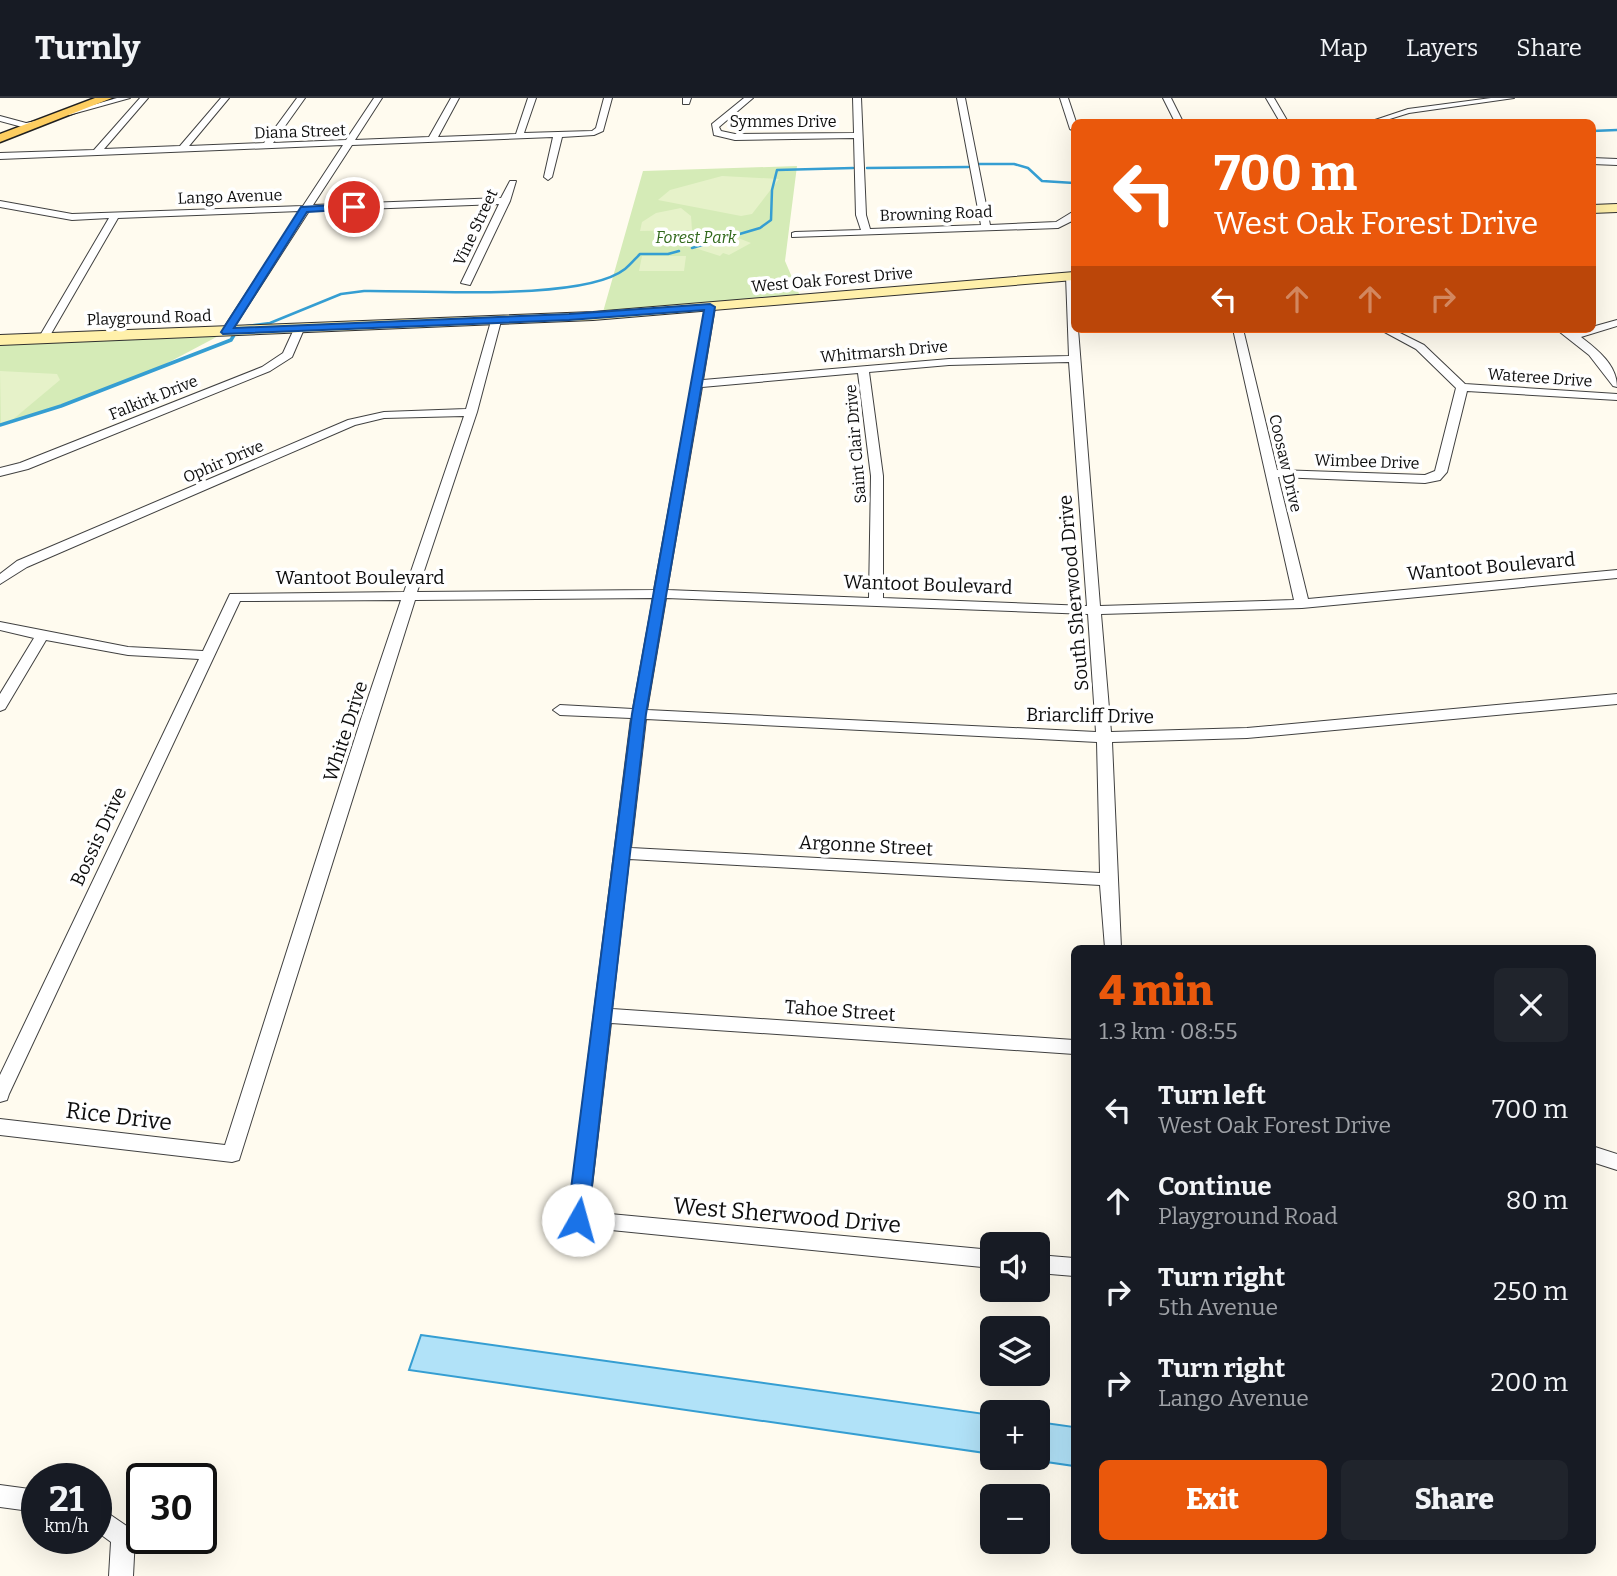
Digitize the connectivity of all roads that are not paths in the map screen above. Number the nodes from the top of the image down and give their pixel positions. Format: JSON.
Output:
{"nodes":[{"id":1,"x":89,"y":98,"type":"edge"},
{"id":2,"x":106,"y":98,"type":"edge"},
{"id":3,"x":126,"y":98,"type":"edge"},
{"id":4,"x":144,"y":98,"type":"edge"},
{"id":5,"x":225,"y":98,"type":"edge"},
{"id":6,"x":301,"y":98,"type":"edge"},
{"id":7,"x":378,"y":98,"type":"edge"},
{"id":8,"x":455,"y":98,"type":"edge"},
{"id":9,"x":532,"y":98,"type":"edge"},
{"id":10,"x":608,"y":98,"type":"edge"},
{"id":11,"x":749,"y":98,"type":"edge"},
{"id":12,"x":857,"y":98,"type":"edge"},
{"id":13,"x":961,"y":98,"type":"edge"},
{"id":14,"x":1064,"y":98,"type":"edge"},
{"id":15,"x":1167,"y":98,"type":"edge"},
{"id":16,"x":1270,"y":98,"type":"edge"},
{"id":17,"x":1510,"y":98,"type":"edge"},
{"id":18,"x":0,"y":118,"type":"edge"},
{"id":19,"x":1178,"y":119,"type":"edge"},
{"id":20,"x":1282,"y":119,"type":"edge"},
{"id":21,"x":1383,"y":119,"type":"edge"},
{"id":22,"x":1071,"y":120,"type":"edge"},
{"id":23,"x":26,"y":126,"type":"junction"},
{"id":24,"x":558,"y":135,"type":"junction"},
{"id":25,"x":859,"y":135,"type":"junction"},
{"id":26,"x":519,"y":136,"type":"junction"},
{"id":27,"x":0,"y":138,"type":"edge"},
{"id":28,"x":432,"y":139,"type":"junction"},
{"id":29,"x":349,"y":143,"type":"junction"},
{"id":30,"x":267,"y":146,"type":"junction"},
{"id":31,"x":182,"y":149,"type":"junction"},
{"id":32,"x":96,"y":153,"type":"junction"},
{"id":33,"x":0,"y":156,"type":"edge"},
{"id":34,"x":1596,"y":161,"type":"edge"},
{"id":35,"x":1617,"y":162,"type":"edge"},
{"id":36,"x":548,"y":177,"type":"dead end"},
{"id":37,"x":513,"y":184,"type":"dead end"},
{"id":38,"x":505,"y":201,"type":"junction"},
{"id":39,"x":0,"y":204,"type":"edge"},
{"id":40,"x":1617,"y":208,"type":"edge"},
{"id":41,"x":304,"y":209,"type":"junction"},
{"id":42,"x":1596,"y":209,"type":"edge"},
{"id":43,"x":115,"y":216,"type":"junction"},
{"id":44,"x":1071,"y":218,"type":"edge"},
{"id":45,"x":986,"y":227,"type":"junction"},
{"id":46,"x":866,"y":232,"type":"junction"},
{"id":47,"x":795,"y":235,"type":"dead end"},
{"id":48,"x":1071,"y":276,"type":"edge"},
{"id":49,"x":466,"y":283,"type":"dead end"},
{"id":50,"x":710,"y":307,"type":"junction"},
{"id":51,"x":593,"y":316,"type":"joint"},
{"id":52,"x":496,"y":321,"type":"junction"},
{"id":53,"x":1617,"y":323,"type":"edge"},
{"id":54,"x":299,"y":329,"type":"junction"},
{"id":55,"x":1596,"y":330,"type":"edge"},
{"id":56,"x":226,"y":332,"type":"junction"},
{"id":57,"x":1074,"y":333,"type":"edge"},
{"id":58,"x":1239,"y":333,"type":"edge"},
{"id":59,"x":1392,"y":333,"type":"edge"},
{"id":60,"x":1567,"y":333,"type":"edge"},
{"id":61,"x":1586,"y":333,"type":"edge"},
{"id":62,"x":1573,"y":337,"type":"junction"},
{"id":63,"x":43,"y":339,"type":"junction"},
{"id":64,"x":0,"y":340,"type":"edge"},
{"id":65,"x":1074,"y":359,"type":"junction"},
{"id":66,"x":863,"y":368,"type":"junction"},
{"id":67,"x":698,"y":384,"type":"junction"},
{"id":68,"x":1617,"y":384,"type":"edge"},
{"id":69,"x":1462,"y":387,"type":"junction"},
{"id":70,"x":1617,"y":397,"type":"edge"},
{"id":71,"x":471,"y":412,"type":"junction"},
{"id":72,"x":0,"y":472,"type":"edge"},
{"id":73,"x":1272,"y":473,"type":"junction"},
{"id":74,"x":1617,"y":574,"type":"edge"},
{"id":75,"x":0,"y":580,"type":"edge"},
{"id":76,"x":660,"y":594,"type":"junction"},
{"id":77,"x":235,"y":597,"type":"joint"},
{"id":78,"x":411,"y":597,"type":"junction"},
{"id":79,"x":876,"y":601,"type":"junction"},
{"id":80,"x":1302,"y":604,"type":"junction"},
{"id":81,"x":1092,"y":610,"type":"junction"},
{"id":82,"x":0,"y":626,"type":"edge"},
{"id":83,"x":42,"y":635,"type":"junction"},
{"id":84,"x":206,"y":655,"type":"junction"},
{"id":85,"x":1617,"y":699,"type":"edge"},
{"id":86,"x":0,"y":706,"type":"edge"},
{"id":87,"x":560,"y":710,"type":"dead end"},
{"id":88,"x":639,"y":714,"type":"junction"},
{"id":89,"x":1104,"y":737,"type":"junction"},
{"id":90,"x":622,"y":853,"type":"junction"},
{"id":91,"x":1108,"y":879,"type":"junction"},
{"id":92,"x":1113,"y":945,"type":"edge"},
{"id":93,"x":603,"y":1015,"type":"junction"},
{"id":94,"x":1071,"y":1047,"type":"edge"},
{"id":95,"x":0,"y":1094,"type":"edge"},
{"id":96,"x":0,"y":1127,"type":"edge"},
{"id":97,"x":232,"y":1154,"type":"joint"},
{"id":98,"x":1596,"y":1155,"type":"edge"},
{"id":99,"x":1617,"y":1162,"type":"edge"},
{"id":100,"x":980,"y":1258,"type":"edge"},
{"id":101,"x":1050,"y":1265,"type":"edge"},
{"id":102,"x":1071,"y":1267,"type":"edge"},
{"id":103,"x":0,"y":1496,"type":"edge"},
{"id":104,"x":21,"y":1499,"type":"edge"},
{"id":105,"x":112,"y":1528,"type":"edge"},
{"id":106,"x":121,"y":1576,"type":"edge"}],
"edges":[{"from":1,"to":23,"type":"main road"},
{"from":2,"to":23,"type":"main road"},
{"from":3,"to":23,"type":"street"},
{"from":4,"to":32,"type":"street"},
{"from":5,"to":31,"type":"street"},
{"from":6,"to":30,"type":"street"},
{"from":7,"to":29,"type":"street"},
{"from":8,"to":28,"type":"street"},
{"from":9,"to":26,"type":"street"},
{"from":10,"to":24,"type":"street","name":"Diana Street"},
{"from":11,"to":25,"type":"street","name":"Symmes Drive"},
{"from":12,"to":25,"type":"street"},
{"from":13,"to":45,"type":"street"},
{"from":14,"to":22,"type":"street"},
{"from":15,"to":19,"type":"street"},
{"from":16,"to":20,"type":"street"},
{"from":17,"to":21,"type":"street"},
{"from":18,"to":23,"type":"street"},
{"from":23,"to":27,"type":"main road"},
{"from":24,"to":26,"type":"street","name":"Diana Street"},
{"from":24,"to":36,"type":"street"},
{"from":25,"to":46,"type":"street"},
{"from":26,"to":28,"type":"street","name":"Diana Street"},
{"from":28,"to":29,"type":"street","name":"Diana Street"},
{"from":29,"to":30,"type":"street","name":"Diana Street"},
{"from":29,"to":41,"type":"street"},
{"from":30,"to":31,"type":"street","name":"Diana Street"},
{"from":31,"to":32,"type":"street","name":"Diana Street"},
{"from":32,"to":33,"type":"street","name":"Diana Street"},
{"from":34,"to":35,"type":"street"},
{"from":37,"to":38,"type":"street","name":"Vine Street"},
{"from":38,"to":41,"type":"street","name":"Lango Avenue"},
{"from":38,"to":49,"type":"street","name":"Vine Street"},
{"from":39,"to":43,"type":"street","name":"Lango Avenue"},
{"from":40,"to":42,"type":"main road"},
{"from":41,"to":43,"type":"street","name":"Lango Avenue"},
{"from":41,"to":56,"type":"street"},
{"from":43,"to":63,"type":"street"},
{"from":44,"to":45,"type":"street","name":"Browning Road"},
{"from":45,"to":46,"type":"street","name":"Browning Road"},
{"from":46,"to":47,"type":"street","name":"Browning Road"},
{"from":48,"to":50,"type":"main road","name":"West Oak Forest Drive"},
{"from":50,"to":51,"type":"main road","name":"West Oak Forest Drive"},
{"from":50,"to":67,"type":"street"},
{"from":51,"to":52,"type":"main road","name":"Playground Road"},
{"from":52,"to":54,"type":"main road","name":"Playground Road"},
{"from":52,"to":71,"type":"street","name":"White Drive"},
{"from":53,"to":55,"type":"street"},
{"from":54,"to":56,"type":"main road","name":"Playground Road"},
{"from":54,"to":72,"type":"street","name":"Falkirk Drive"},
{"from":56,"to":63,"type":"main road","name":"Playground Road"},
{"from":57,"to":65,"type":"street","name":"South Sherwood Drive"},
{"from":58,"to":73,"type":"street","name":"Coosaw Drive"},
{"from":59,"to":69,"type":"street"},
{"from":60,"to":62,"type":"street"},
{"from":61,"to":62,"type":"street"},
{"from":62,"to":68,"type":"street"},
{"from":63,"to":64,"type":"main road","name":"Playground Road"},
{"from":65,"to":66,"type":"street","name":"Whitmarsh Drive"},
{"from":65,"to":81,"type":"street","name":"South Sherwood Drive"},
{"from":66,"to":67,"type":"street","name":"Whitmarsh Drive"},
{"from":66,"to":79,"type":"street","name":"Saint Clair Drive"},
{"from":67,"to":76,"type":"street"},
{"from":69,"to":70,"type":"street","name":"Wateree Drive"},
{"from":69,"to":73,"type":"street","name":"Wimbee Drive"},
{"from":71,"to":75,"type":"street","name":"Ophir Drive"},
{"from":71,"to":78,"type":"street","name":"White Drive"},
{"from":73,"to":80,"type":"street","name":"Coosaw Drive"},
{"from":74,"to":80,"type":"street","name":"Wantoot Boulevard"},
{"from":76,"to":78,"type":"street","name":"Wantoot Boulevard"},
{"from":76,"to":79,"type":"street","name":"Wantoot Boulevard"},
{"from":76,"to":88,"type":"street"},
{"from":77,"to":78,"type":"street","name":"Wantoot Boulevard"},
{"from":77,"to":84,"type":"street","name":"Bossis Drive"},
{"from":78,"to":97,"type":"street","name":"White Drive"},
{"from":79,"to":81,"type":"street","name":"Wantoot Boulevard"},
{"from":80,"to":81,"type":"street","name":"Wantoot Boulevard"},
{"from":81,"to":89,"type":"street","name":"South Sherwood Drive"},
{"from":82,"to":83,"type":"street"},
{"from":83,"to":84,"type":"street"},
{"from":83,"to":86,"type":"street"},
{"from":84,"to":95,"type":"street","name":"Bossis Drive"},
{"from":85,"to":89,"type":"street","name":"Briarcliff Drive"},
{"from":87,"to":88,"type":"street","name":"Briarcliff Drive"},
{"from":88,"to":89,"type":"street","name":"Briarcliff Drive"},
{"from":88,"to":90,"type":"street"},
{"from":89,"to":91,"type":"street","name":"South Sherwood Drive"},
{"from":90,"to":91,"type":"street","name":"Argonne Street"},
{"from":90,"to":93,"type":"street"},
{"from":91,"to":92,"type":"street","name":"South Sherwood Drive"},
{"from":93,"to":94,"type":"street","name":"Tahoe Street"},
{"from":93,"to":100,"type":"street","name":"West Sherwood Drive"},
{"from":96,"to":97,"type":"street","name":"Rice Drive"},
{"from":98,"to":99,"type":"street"},
{"from":101,"to":102,"type":"street"},
{"from":103,"to":104,"type":"street"},
{"from":105,"to":106,"type":"street"}]}
